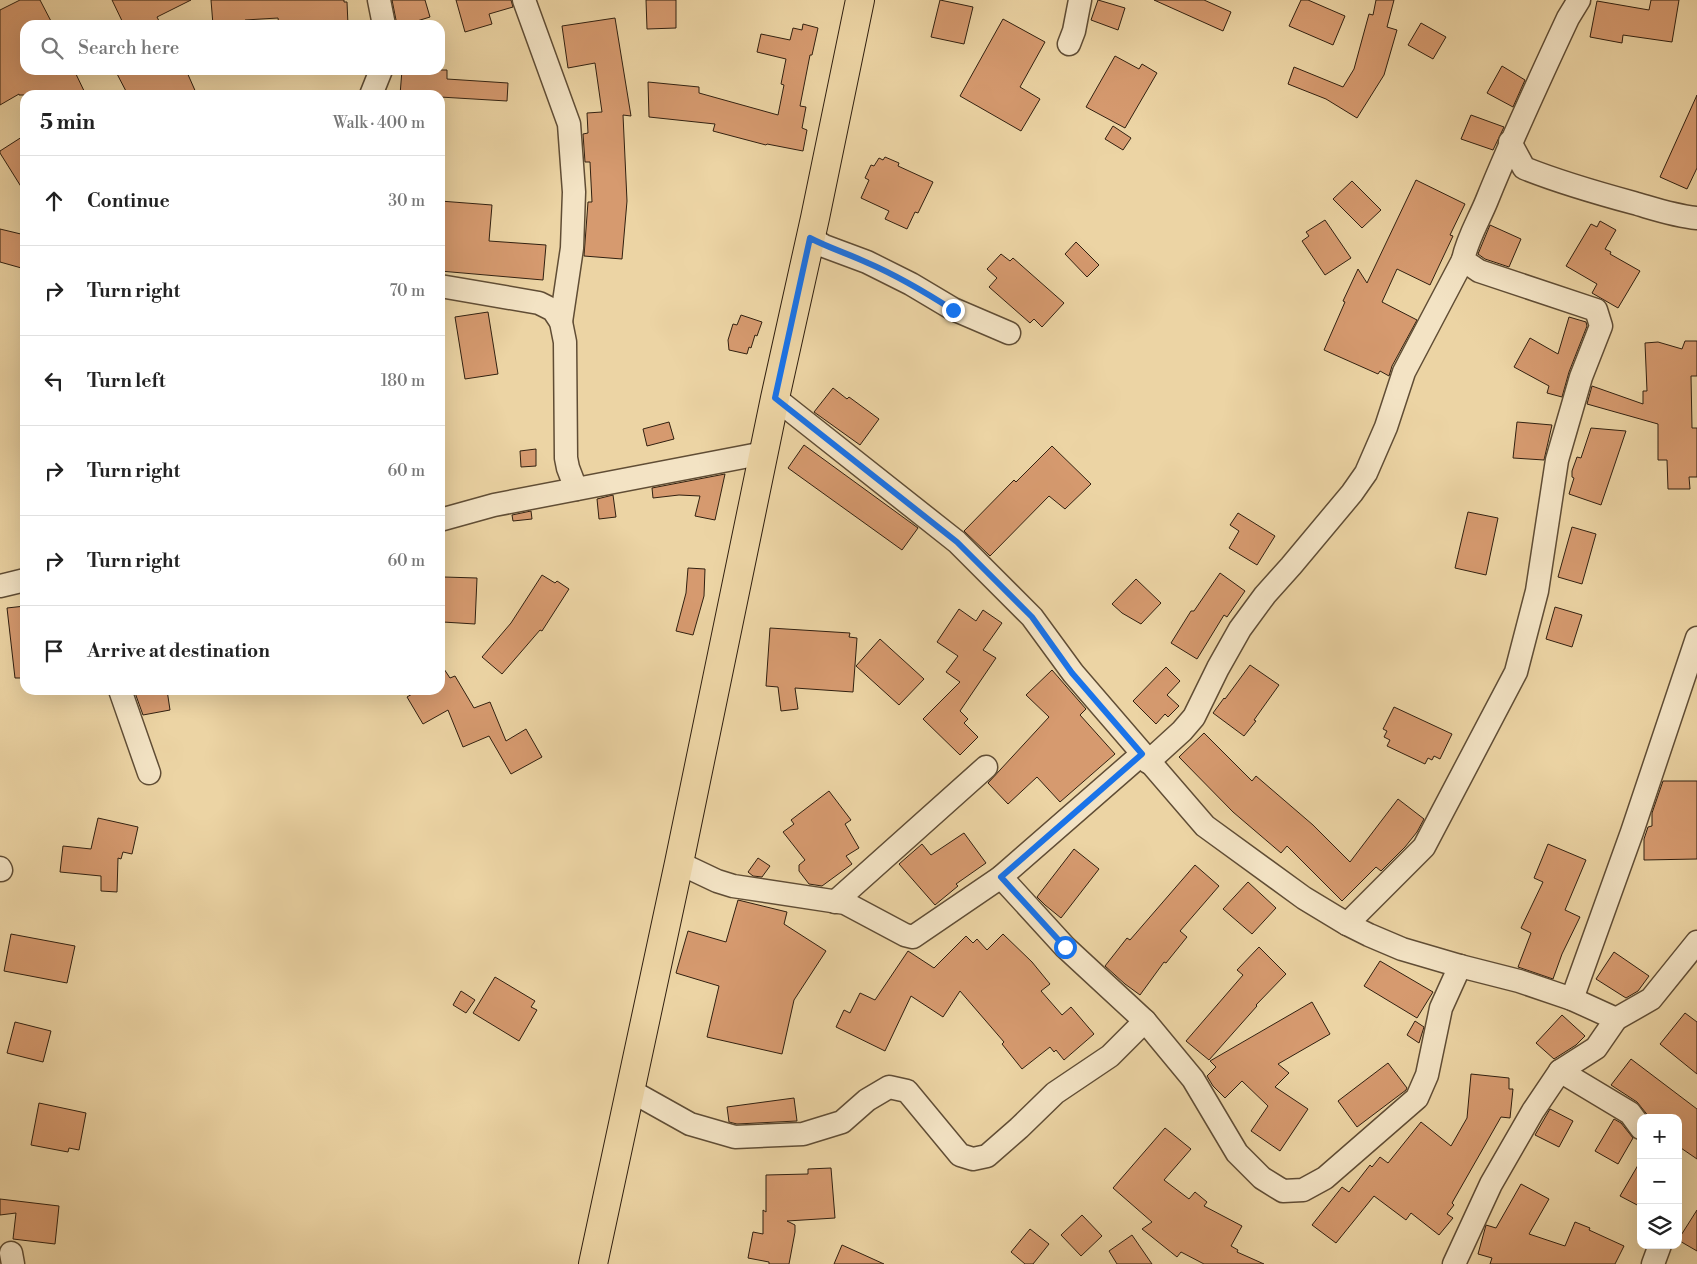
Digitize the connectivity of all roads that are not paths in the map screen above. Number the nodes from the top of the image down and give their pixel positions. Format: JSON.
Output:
{"nodes":[{"id":1,"x":379,"y":0,"type":"edge"},
{"id":2,"x":524,"y":0,"type":"edge"},
{"id":3,"x":860,"y":0,"type":"edge"},
{"id":4,"x":1080,"y":0,"type":"edge"},
{"id":5,"x":1578,"y":0,"type":"edge"},
{"id":6,"x":383,"y":20,"type":"edge"},
{"id":7,"x":1069,"y":44,"type":"dead end"},
{"id":8,"x":378,"y":75,"type":"edge"},
{"id":9,"x":373,"y":90,"type":"edge"},
{"id":10,"x":1510,"y":142,"type":"junction"},
{"id":11,"x":1697,"y":218,"type":"edge"},
{"id":12,"x":810,"y":238,"type":"junction"},
{"id":13,"x":1463,"y":260,"type":"junction"},
{"id":14,"x":445,"y":287,"type":"edge"},
{"id":15,"x":561,"y":322,"type":"junction"},
{"id":16,"x":1010,"y":333,"type":"dead end"},
{"id":17,"x":775,"y":398,"type":"junction"},
{"id":18,"x":764,"y":453,"type":"junction"},
{"id":19,"x":576,"y":489,"type":"junction"},
{"id":20,"x":445,"y":519,"type":"edge"},
{"id":21,"x":20,"y":581,"type":"edge"},
{"id":22,"x":0,"y":586,"type":"edge"},
{"id":23,"x":1697,"y":638,"type":"edge"},
{"id":24,"x":122,"y":695,"type":"edge"},
{"id":25,"x":1145,"y":758,"type":"junction"},
{"id":26,"x":986,"y":767,"type":"dead end"},
{"id":27,"x":149,"y":773,"type":"dead end"},
{"id":28,"x":679,"y":863,"type":"junction"},
{"id":29,"x":1001,"y":877,"type":"junction"},
{"id":30,"x":835,"y":902,"type":"junction"},
{"id":31,"x":1347,"y":924,"type":"junction"},
{"id":32,"x":1697,"y":942,"type":"edge"},
{"id":33,"x":1460,"y":966,"type":"junction"},
{"id":34,"x":1572,"y":999,"type":"junction"},
{"id":35,"x":1616,"y":1019,"type":"junction"},
{"id":36,"x":1145,"y":1021,"type":"junction"},
{"id":37,"x":1560,"y":1071,"type":"junction"},
{"id":38,"x":631,"y":1090,"type":"junction"},
{"id":39,"x":1637,"y":1122,"type":"edge"},
{"id":40,"x":1659,"y":1249,"type":"edge"},
{"id":41,"x":592,"y":1264,"type":"edge"},
{"id":42,"x":1454,"y":1264,"type":"edge"},
{"id":43,"x":1653,"y":1264,"type":"edge"}],
"edges":[{"from":1,"to":6,"type":"street"},
{"from":2,"to":15,"type":"street"},
{"from":3,"to":12,"type":"main road"},
{"from":4,"to":7,"type":"street"},
{"from":5,"to":10,"type":"street"},
{"from":8,"to":9,"type":"street"},
{"from":10,"to":11,"type":"street"},
{"from":10,"to":13,"type":"street"},
{"from":12,"to":16,"type":"street"},
{"from":12,"to":17,"type":"main road"},
{"from":13,"to":25,"type":"street"},
{"from":13,"to":31,"type":"street"},
{"from":14,"to":15,"type":"street"},
{"from":15,"to":19,"type":"street"},
{"from":17,"to":18,"type":"main road"},
{"from":17,"to":25,"type":"street"},
{"from":18,"to":19,"type":"street"},
{"from":18,"to":28,"type":"main road"},
{"from":19,"to":20,"type":"street"},
{"from":21,"to":22,"type":"street"},
{"from":23,"to":34,"type":"street"},
{"from":24,"to":27,"type":"street"},
{"from":25,"to":29,"type":"street"},
{"from":25,"to":31,"type":"street"},
{"from":26,"to":30,"type":"street"},
{"from":28,"to":30,"type":"street"},
{"from":28,"to":38,"type":"main road"},
{"from":29,"to":30,"type":"street"},
{"from":29,"to":36,"type":"street"},
{"from":31,"to":33,"type":"street"},
{"from":32,"to":35,"type":"street"},
{"from":33,"to":34,"type":"street"},
{"from":33,"to":36,"type":"street"},
{"from":34,"to":35,"type":"street"},
{"from":35,"to":37,"type":"street"},
{"from":36,"to":38,"type":"street"},
{"from":37,"to":39,"type":"street"},
{"from":37,"to":42,"type":"street"},
{"from":38,"to":41,"type":"main road"},
{"from":40,"to":43,"type":"street"}]}
